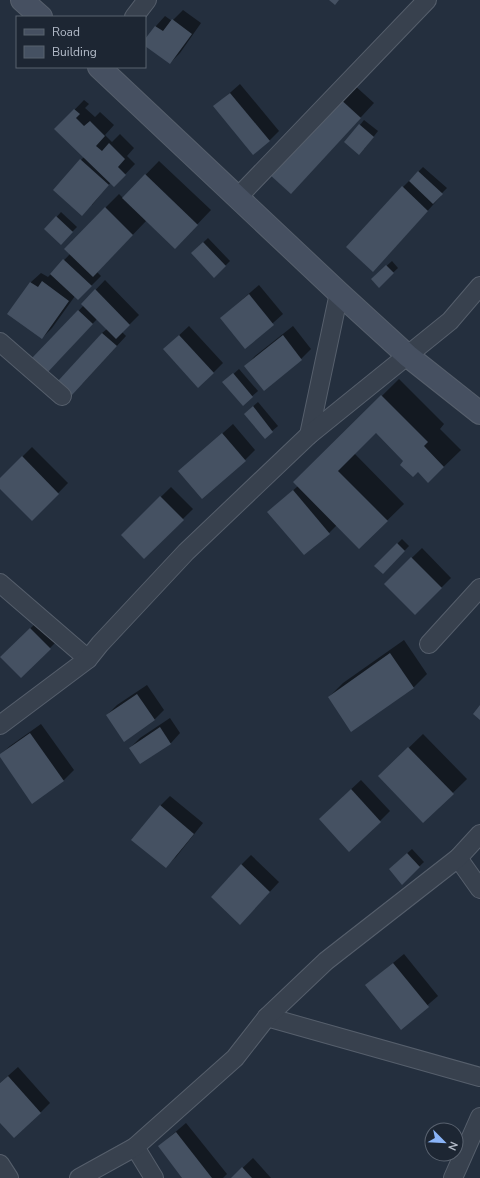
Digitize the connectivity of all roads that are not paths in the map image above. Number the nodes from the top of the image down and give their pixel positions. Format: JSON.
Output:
{"nodes":[{"id":1,"x":22,"y":0,"type":"edge"},
{"id":2,"x":147,"y":0,"type":"edge"},
{"id":3,"x":427,"y":0,"type":"edge"},
{"id":4,"x":40,"y":16,"type":"edge"},
{"id":5,"x":135,"y":16,"type":"edge"},
{"id":6,"x":100,"y":68,"type":"edge"},
{"id":7,"x":238,"y":197,"type":"junction"},
{"id":8,"x":480,"y":286,"type":"edge"},
{"id":9,"x":339,"y":293,"type":"junction"},
{"id":10,"x":0,"y":342,"type":"edge"},
{"id":11,"x":408,"y":356,"type":"junction"},
{"id":12,"x":62,"y":396,"type":"dead end"},
{"id":13,"x":480,"y":413,"type":"edge"},
{"id":14,"x":309,"y":435,"type":"junction"},
{"id":15,"x":0,"y":583,"type":"edge"},
{"id":16,"x":480,"y":588,"type":"edge"},
{"id":17,"x":429,"y":644,"type":"dead end"},
{"id":18,"x":88,"y":660,"type":"junction"},
{"id":19,"x":0,"y":725,"type":"edge"},
{"id":20,"x":480,"y":834,"type":"edge"},
{"id":21,"x":458,"y":858,"type":"junction"},
{"id":22,"x":480,"y":889,"type":"edge"},
{"id":23,"x":266,"y":1017,"type":"junction"},
{"id":24,"x":480,"y":1077,"type":"edge"},
{"id":25,"x":480,"y":1117,"type":"edge"},
{"id":26,"x":135,"y":1147,"type":"junction"},
{"id":27,"x":0,"y":1164,"type":"edge"},
{"id":28,"x":9,"y":1178,"type":"edge"},
{"id":29,"x":79,"y":1178,"type":"edge"},
{"id":30,"x":154,"y":1178,"type":"edge"},
{"id":31,"x":453,"y":1178,"type":"edge"}],
"edges":[{"from":1,"to":4,"type":"street"},
{"from":2,"to":5,"type":"street"},
{"from":3,"to":7,"type":"street"},
{"from":6,"to":7,"type":"street"},
{"from":7,"to":9,"type":"street"},
{"from":8,"to":11,"type":"street"},
{"from":9,"to":11,"type":"street"},
{"from":9,"to":14,"type":"street"},
{"from":10,"to":12,"type":"street"},
{"from":11,"to":13,"type":"street"},
{"from":11,"to":14,"type":"street"},
{"from":14,"to":18,"type":"street"},
{"from":15,"to":18,"type":"street"},
{"from":16,"to":17,"type":"street"},
{"from":18,"to":19,"type":"street"},
{"from":20,"to":21,"type":"street"},
{"from":21,"to":22,"type":"street"},
{"from":21,"to":23,"type":"street"},
{"from":23,"to":24,"type":"street"},
{"from":23,"to":26,"type":"street"},
{"from":25,"to":31,"type":"street"},
{"from":26,"to":29,"type":"street"},
{"from":26,"to":30,"type":"street"},
{"from":27,"to":28,"type":"street"}]}
